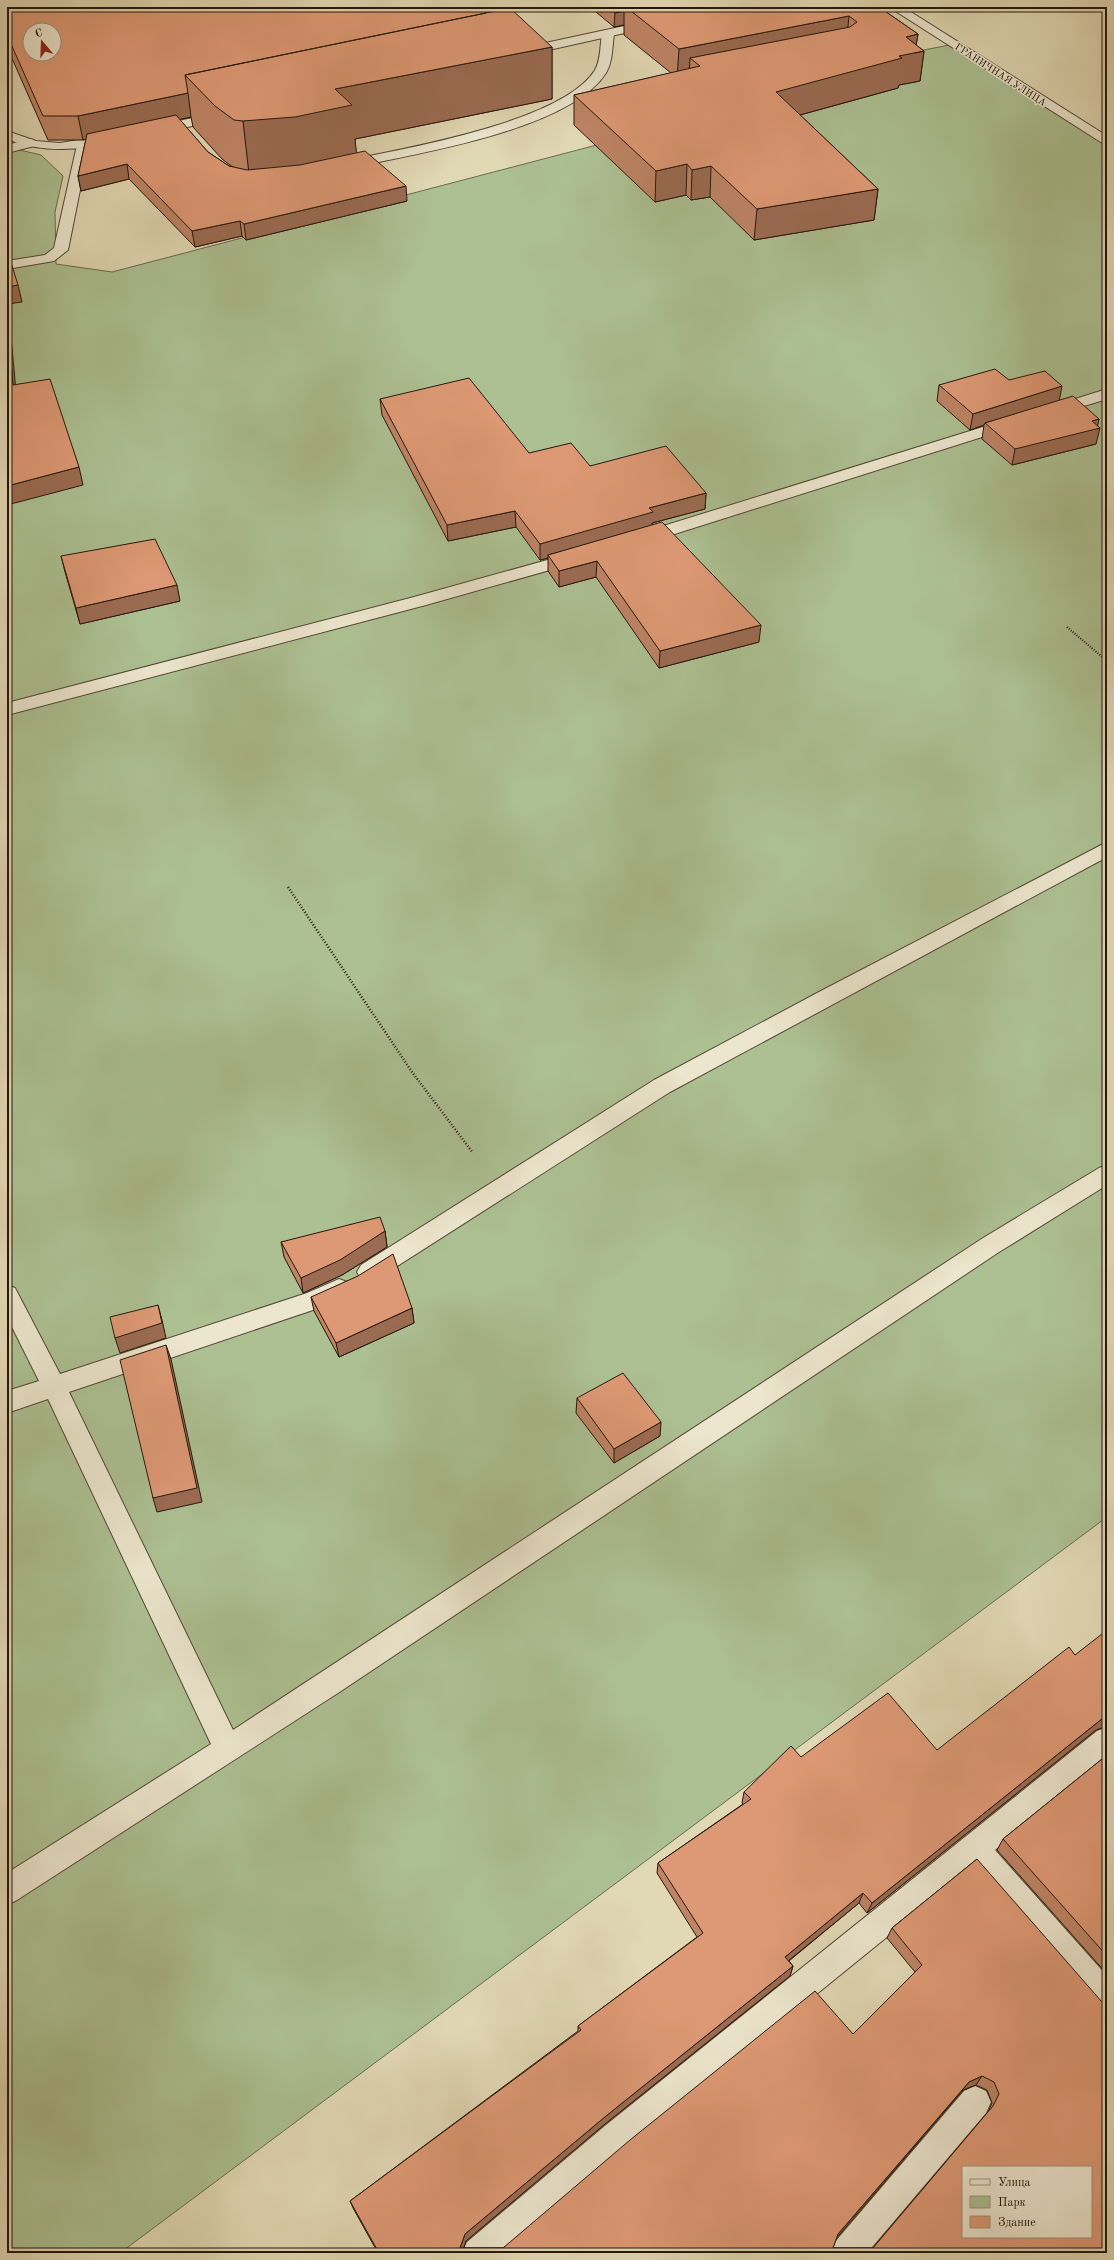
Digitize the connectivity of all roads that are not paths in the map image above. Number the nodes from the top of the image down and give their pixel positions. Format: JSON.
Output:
{"nodes":[{"id":1,"x":895,"y":7,"type":"edge"},
{"id":2,"x":667,"y":21,"type":"edge"},
{"id":3,"x":608,"y":34,"type":"junction"},
{"id":4,"x":507,"y":55,"type":"edge"},
{"id":5,"x":588,"y":100,"type":"edge"},
{"id":6,"x":558,"y":107,"type":"junction"},
{"id":7,"x":235,"y":113,"type":"edge"},
{"id":8,"x":181,"y":124,"type":"junction"},
{"id":9,"x":139,"y":133,"type":"edge"},
{"id":10,"x":7,"y":135,"type":"edge"},
{"id":11,"x":191,"y":135,"type":"edge"},
{"id":12,"x":124,"y":136,"type":"edge"},
{"id":13,"x":1107,"y":142,"type":"edge"},
{"id":14,"x":30,"y":143,"type":"junction"},
{"id":15,"x":83,"y":145,"type":"junction"},
{"id":16,"x":7,"y":149,"type":"edge"},
{"id":17,"x":331,"y":168,"type":"edge"},
{"id":18,"x":7,"y":265,"type":"edge"},
{"id":19,"x":1107,"y":394,"type":"edge"},
{"id":20,"x":622,"y":544,"type":"edge"},
{"id":21,"x":591,"y":552,"type":"edge"},
{"id":22,"x":7,"y":709,"type":"edge"},
{"id":23,"x":1107,"y":849,"type":"edge"},
{"id":24,"x":1107,"y":1174,"type":"edge"},
{"id":25,"x":7,"y":1295,"type":"edge"},
{"id":26,"x":55,"y":1387,"type":"junction"},
{"id":27,"x":7,"y":1402,"type":"edge"},
{"id":28,"x":1107,"y":1741,"type":"edge"},
{"id":29,"x":227,"y":1748,"type":"junction"},
{"id":30,"x":974,"y":1848,"type":"junction"},
{"id":31,"x":7,"y":1890,"type":"edge"},
{"id":32,"x":1107,"y":1999,"type":"edge"},
{"id":33,"x":975,"y":2102,"type":"dead end"},
{"id":34,"x":478,"y":2253,"type":"edge"},
{"id":35,"x":846,"y":2253,"type":"edge"}],
"edges":[{"from":1,"to":13,"type":"street","name":"ГРАНИЧНАЯ УЛИЦА"},
{"from":2,"to":3,"type":"street"},
{"from":3,"to":4,"type":"street"},
{"from":3,"to":6,"type":"street"},
{"from":5,"to":6,"type":"street"},
{"from":6,"to":17,"type":"street"},
{"from":7,"to":8,"type":"street"},
{"from":8,"to":9,"type":"street"},
{"from":8,"to":11,"type":"street"},
{"from":10,"to":14,"type":"street"},
{"from":12,"to":15,"type":"street"},
{"from":14,"to":15,"type":"street"},
{"from":14,"to":16,"type":"street"},
{"from":15,"to":18,"type":"street"},
{"from":19,"to":20,"type":"street"},
{"from":21,"to":22,"type":"street"},
{"from":23,"to":26,"type":"street"},
{"from":24,"to":29,"type":"street"},
{"from":25,"to":26,"type":"street"},
{"from":26,"to":27,"type":"street"},
{"from":26,"to":29,"type":"street"},
{"from":28,"to":30,"type":"street"},
{"from":29,"to":31,"type":"street"},
{"from":30,"to":32,"type":"street"},
{"from":30,"to":34,"type":"street"},
{"from":33,"to":35,"type":"street"}]}
